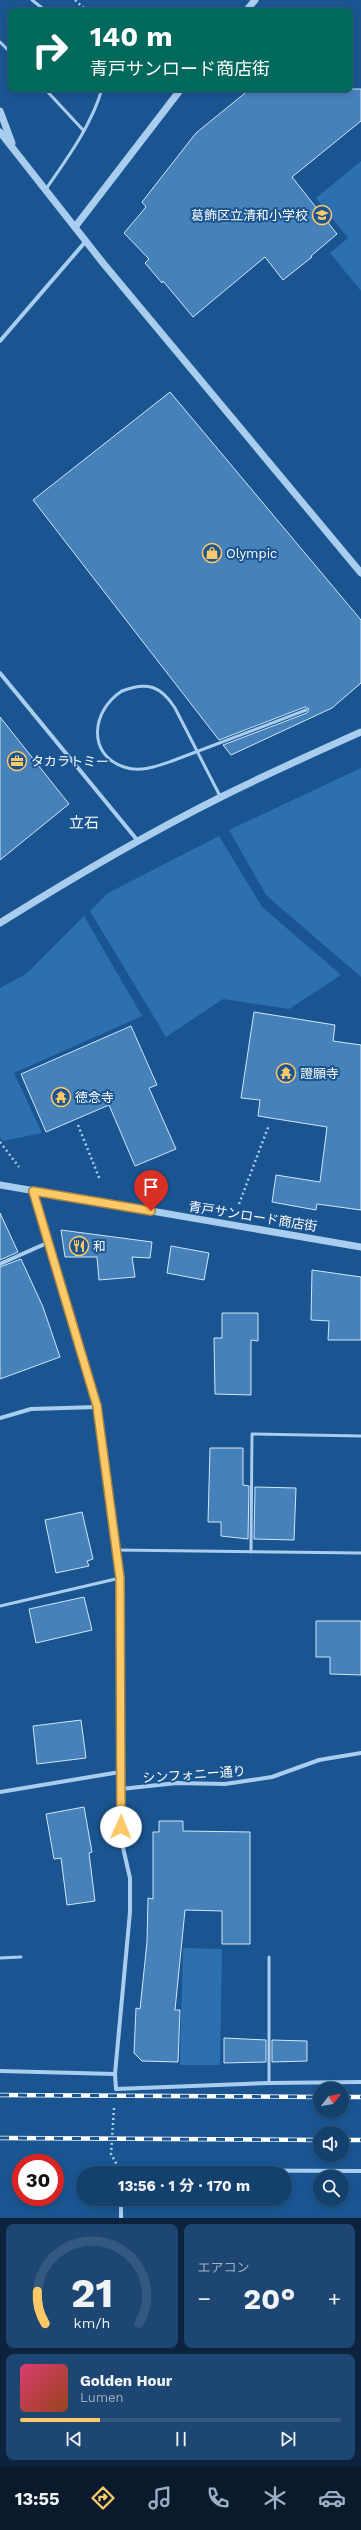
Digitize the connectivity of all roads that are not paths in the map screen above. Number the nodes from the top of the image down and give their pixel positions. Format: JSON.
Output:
{"nodes":[{"id":1,"x":32,"y":0,"type":"edge"},
{"id":2,"x":255,"y":0,"type":"edge"},
{"id":3,"x":42,"y":8,"type":"edge"},
{"id":4,"x":248,"y":8,"type":"edge"},
{"id":5,"x":0,"y":42,"type":"edge"},
{"id":6,"x":8,"y":51,"type":"edge"},
{"id":7,"x":48,"y":92,"type":"edge"},
{"id":8,"x":101,"y":92,"type":"edge"},
{"id":9,"x":179,"y":92,"type":"edge"},
{"id":10,"x":0,"y":111,"type":"edge"},
{"id":11,"x":84,"y":131,"type":"junction"},
{"id":12,"x":0,"y":132,"type":"edge"},
{"id":13,"x":13,"y":147,"type":"junction"},
{"id":14,"x":46,"y":189,"type":"junction"},
{"id":15,"x":75,"y":227,"type":"junction"},
{"id":16,"x":86,"y":241,"type":"junction"},
{"id":17,"x":0,"y":341,"type":"edge"},
{"id":18,"x":361,"y":573,"type":"edge"},
{"id":19,"x":0,"y":673,"type":"edge"},
{"id":20,"x":306,"y":710,"type":"dead end"},
{"id":21,"x":361,"y":732,"type":"edge"},
{"id":22,"x":221,"y":797,"type":"junction"},
{"id":23,"x":138,"y":841,"type":"junction"},
{"id":24,"x":0,"y":923,"type":"edge"},
{"id":25,"x":0,"y":1185,"type":"edge"},
{"id":26,"x":33,"y":1191,"type":"junction"},
{"id":27,"x":48,"y":1243,"type":"junction"},
{"id":28,"x":361,"y":1247,"type":"edge"},
{"id":29,"x":0,"y":1264,"type":"edge"},
{"id":30,"x":97,"y":1406,"type":"junction"},
{"id":31,"x":0,"y":1418,"type":"edge"},
{"id":32,"x":361,"y":1436,"type":"edge"},
{"id":33,"x":116,"y":1550,"type":"junction"},
{"id":34,"x":251,"y":1552,"type":"junction"},
{"id":35,"x":361,"y":1553,"type":"edge"},
{"id":36,"x":120,"y":1578,"type":"junction"},
{"id":37,"x":0,"y":1606,"type":"edge"},
{"id":38,"x":361,"y":1753,"type":"edge"},
{"id":39,"x":120,"y":1772,"type":"junction"},
{"id":40,"x":121,"y":1789,"type":"junction"},
{"id":41,"x":0,"y":1792,"type":"edge"},
{"id":42,"x":21,"y":1957,"type":"dead end"},
{"id":43,"x":269,"y":1957,"type":"dead end"},
{"id":44,"x":0,"y":1958,"type":"edge"},
{"id":45,"x":0,"y":2071,"type":"edge"},
{"id":46,"x":115,"y":2074,"type":"junction"},
{"id":47,"x":361,"y":2082,"type":"edge"},
{"id":48,"x":269,"y":2083,"type":"junction"},
{"id":49,"x":292,"y":2171,"type":"edge"},
{"id":50,"x":361,"y":2171,"type":"edge"},
{"id":51,"x":121,"y":2206,"type":"edge"},
{"id":52,"x":121,"y":2218,"type":"edge"}],
"edges":[{"from":1,"to":3,"type":"lane"},
{"from":2,"to":4,"type":"street"},
{"from":5,"to":6,"type":"lane"},
{"from":7,"to":11,"type":"lane"},
{"from":8,"to":11,"type":"lane"},
{"from":9,"to":15,"type":"street"},
{"from":10,"to":13,"type":"street"},
{"from":11,"to":14,"type":"lane"},
{"from":12,"to":13,"type":"street"},
{"from":13,"to":14,"type":"street"},
{"from":14,"to":15,"type":"street"},
{"from":15,"to":16,"type":"street"},
{"from":16,"to":17,"type":"street"},
{"from":16,"to":18,"type":"street"},
{"from":19,"to":23,"type":"street"},
{"from":20,"to":22,"type":"lane","bridge":true},
{"from":21,"to":22,"type":"street"},
{"from":22,"to":23,"type":"street"},
{"from":23,"to":24,"type":"street"},
{"from":25,"to":26,"type":"street","name":"青戸サンロード商店街"},
{"from":26,"to":27,"type":"street"},
{"from":26,"to":28,"type":"street","name":"青戸サンロード商店街"},
{"from":27,"to":29,"type":"street"},
{"from":27,"to":30,"type":"street"},
{"from":30,"to":31,"type":"street"},
{"from":30,"to":33,"type":"street"},
{"from":32,"to":34,"type":"lane"},
{"from":33,"to":34,"type":"lane"},
{"from":33,"to":36,"type":"street"},
{"from":34,"to":35,"type":"lane"},
{"from":36,"to":37,"type":"lane"},
{"from":36,"to":39,"type":"street"},
{"from":38,"to":40,"type":"street","name":"シンフォニー通り"},
{"from":39,"to":40,"type":"street"},
{"from":39,"to":41,"type":"street"},
{"from":40,"to":46,"type":"street"},
{"from":42,"to":44,"type":"lane"},
{"from":43,"to":48,"type":"lane"},
{"from":45,"to":46,"type":"street"},
{"from":46,"to":48,"type":"street"},
{"from":47,"to":48,"type":"street"},
{"from":49,"to":50,"type":"street"},
{"from":51,"to":52,"type":"street"}]}
